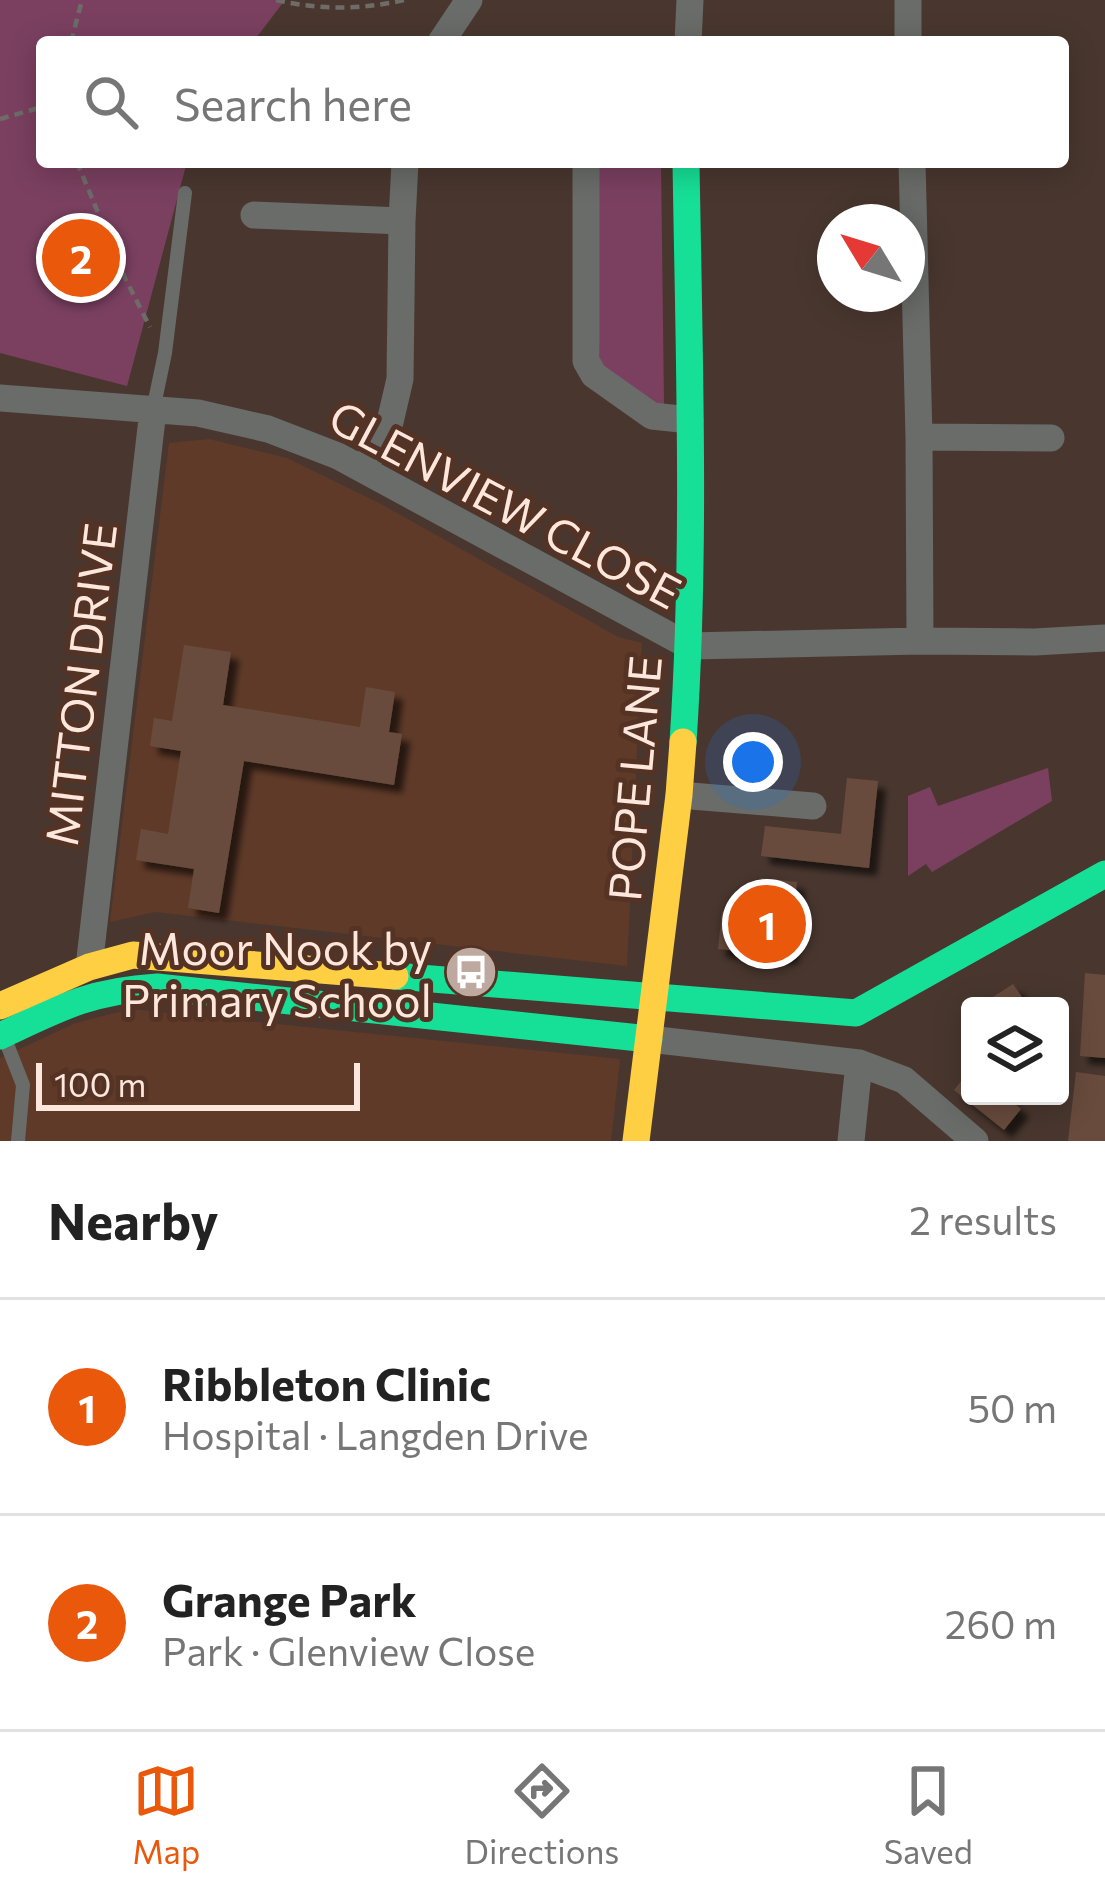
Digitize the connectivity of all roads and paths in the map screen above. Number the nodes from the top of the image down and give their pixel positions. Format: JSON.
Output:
{"nodes":[{"id":1,"x":82,"y":0,"type":"edge"},
{"id":2,"x":277,"y":0,"type":"edge"},
{"id":3,"x":404,"y":0,"type":"edge"},
{"id":4,"x":469,"y":0,"type":"edge"},
{"id":5,"x":690,"y":0,"type":"edge"},
{"id":6,"x":908,"y":0,"type":"edge"},
{"id":7,"x":72,"y":36,"type":"edge"},
{"id":8,"x":445,"y":36,"type":"edge"},
{"id":9,"x":688,"y":36,"type":"edge"},
{"id":10,"x":908,"y":36,"type":"edge"},
{"id":11,"x":36,"y":109,"type":"edge"},
{"id":12,"x":0,"y":119,"type":"edge"},
{"id":13,"x":78,"y":168,"type":"edge"},
{"id":14,"x":405,"y":168,"type":"edge"},
{"id":15,"x":586,"y":168,"type":"edge"},
{"id":16,"x":686,"y":168,"type":"edge"},
{"id":17,"x":911,"y":168,"type":"edge"},
{"id":18,"x":185,"y":194,"type":"dead end"},
{"id":19,"x":254,"y":215,"type":"dead end"},
{"id":20,"x":402,"y":221,"type":"junction"},
{"id":21,"x":164,"y":353,"type":"junction"},
{"id":22,"x":0,"y":398,"type":"edge"},
{"id":23,"x":153,"y":410,"type":"junction"},
{"id":24,"x":690,"y":420,"type":"junction"},
{"id":25,"x":919,"y":437,"type":"junction"},
{"id":26,"x":1051,"y":438,"type":"dead end"},
{"id":27,"x":363,"y":469,"type":"junction"},
{"id":28,"x":1105,"y":638,"type":"edge"},
{"id":29,"x":920,"y":641,"type":"junction"},
{"id":30,"x":689,"y":646,"type":"junction"},
{"id":31,"x":679,"y":796,"type":"junction"},
{"id":32,"x":813,"y":806,"type":"dead end"},
{"id":33,"x":1105,"y":874,"type":"edge"},
{"id":34,"x":89,"y":967,"type":"junction"},
{"id":35,"x":98,"y":994,"type":"junction"},
{"id":36,"x":652,"y":998,"type":"junction"},
{"id":37,"x":0,"y":1006,"type":"edge"},
{"id":38,"x":2,"y":1035,"type":"edge"},
{"id":39,"x":649,"y":1040,"type":"junction"},
{"id":40,"x":859,"y":1063,"type":"junction"},
{"id":41,"x":18,"y":1141,"type":"edge"},
{"id":42,"x":636,"y":1141,"type":"edge"},
{"id":43,"x":851,"y":1141,"type":"edge"},
{"id":44,"x":975,"y":1141,"type":"edge"}],
"edges":[{"from":1,"to":7,"type":"path"},
{"from":2,"to":3,"type":"path"},
{"from":4,"to":8,"type":"street"},
{"from":5,"to":9,"type":"street"},
{"from":6,"to":10,"type":"street"},
{"from":11,"to":12,"type":"path"},
{"from":13,"to":21,"type":"path"},
{"from":14,"to":20,"type":"street"},
{"from":15,"to":24,"type":"street"},
{"from":16,"to":24,"type":"street","name":"POPE LANE"},
{"from":17,"to":25,"type":"street"},
{"from":18,"to":21,"type":"lane"},
{"from":19,"to":20,"type":"street"},
{"from":20,"to":27,"type":"street"},
{"from":21,"to":23,"type":"lane"},
{"from":22,"to":23,"type":"street","name":"GLENVIEW CLOSE"},
{"from":23,"to":27,"type":"street","name":"GLENVIEW CLOSE"},
{"from":23,"to":34,"type":"street","name":"MITTON DRIVE"},
{"from":24,"to":30,"type":"street","name":"POPE LANE"},
{"from":25,"to":26,"type":"street"},
{"from":25,"to":29,"type":"street"},
{"from":27,"to":30,"type":"street","name":"GLENVIEW CLOSE"},
{"from":28,"to":29,"type":"street"},
{"from":29,"to":30,"type":"street"},
{"from":30,"to":31,"type":"street","name":"POPE LANE"},
{"from":31,"to":32,"type":"street"},
{"from":31,"to":36,"type":"street","name":"POPE LANE"},
{"from":33,"to":36,"type":"street"},
{"from":34,"to":35,"type":"street"},
{"from":34,"to":36,"type":"street"},
{"from":34,"to":37,"type":"street"},
{"from":35,"to":38,"type":"street"},
{"from":35,"to":39,"type":"street"},
{"from":36,"to":39,"type":"street","name":"POPE LANE"},
{"from":38,"to":41,"type":"lane"},
{"from":39,"to":40,"type":"street"},
{"from":39,"to":42,"type":"street","name":"POPE LANE"},
{"from":40,"to":43,"type":"street"},
{"from":40,"to":44,"type":"street"}]}
